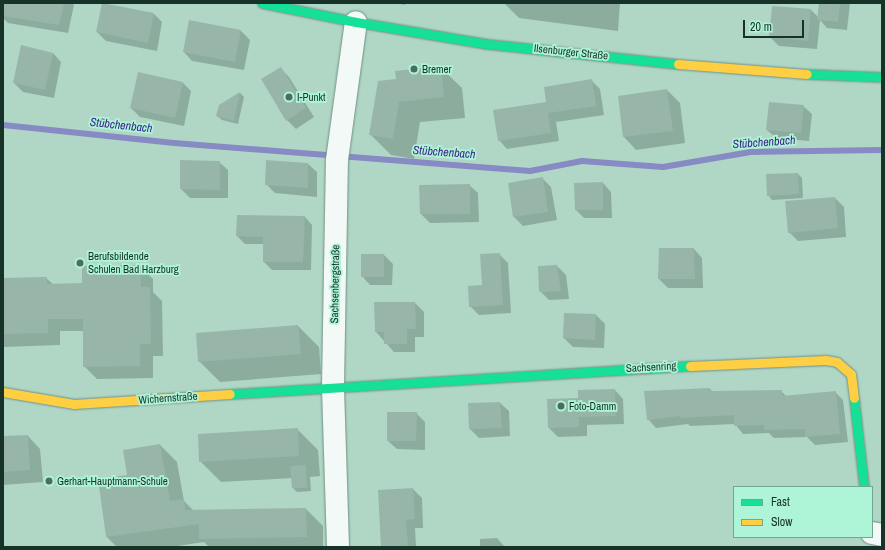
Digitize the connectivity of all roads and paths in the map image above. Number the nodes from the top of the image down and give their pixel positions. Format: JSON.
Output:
{"nodes":[{"id":1,"x":262,"y":3,"type":"edge"},
{"id":2,"x":356,"y":22,"type":"junction"},
{"id":3,"x":882,"y":77,"type":"edge"},
{"id":4,"x":333,"y":386,"type":"junction"},
{"id":5,"x":3,"y":392,"type":"edge"},
{"id":6,"x":864,"y":486,"type":"edge"},
{"id":7,"x":338,"y":547,"type":"edge"}],
"edges":[{"from":1,"to":2,"type":"street","name":"Ilsenburger Straße"},
{"from":2,"to":3,"type":"street","name":"Ilsenburger Straße"},
{"from":2,"to":4,"type":"street","name":"Sachsenbergstraße"},
{"from":4,"to":5,"type":"street","name":"Wichernstraße"},
{"from":4,"to":6,"type":"street","name":"Sachsenring"},
{"from":4,"to":7,"type":"street","name":"Sachsenbergstraße"}]}
